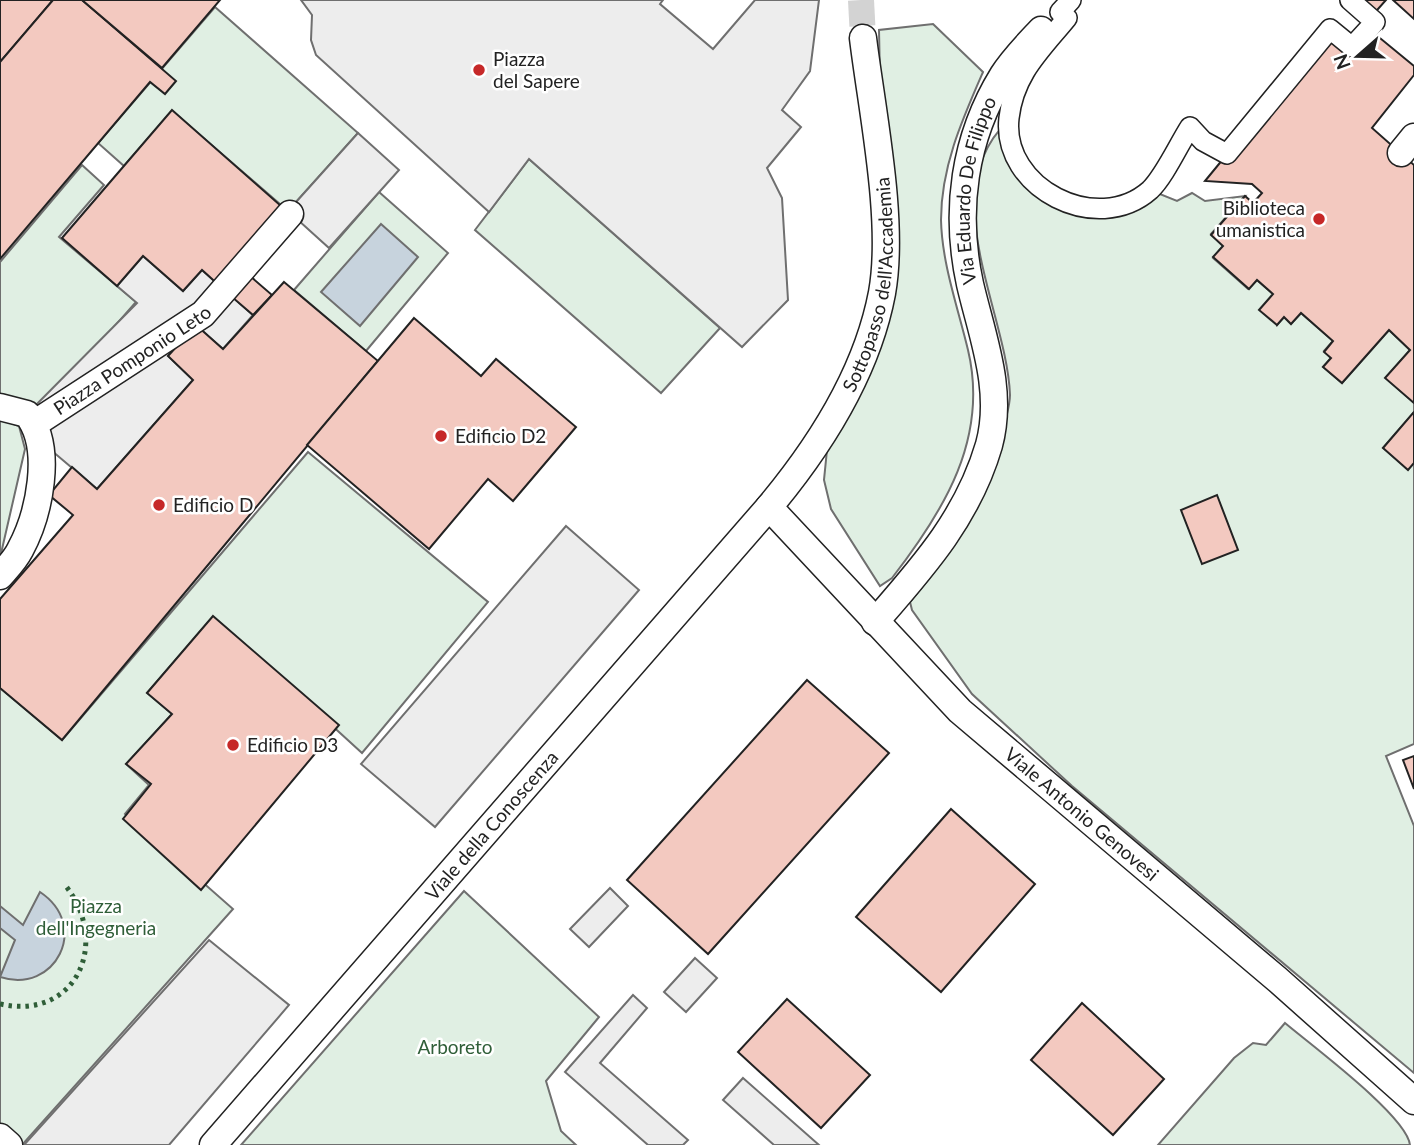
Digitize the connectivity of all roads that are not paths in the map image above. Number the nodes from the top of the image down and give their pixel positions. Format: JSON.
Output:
{"nodes":[{"id":1,"x":1071,"y":0,"type":"edge"},
{"id":2,"x":1350,"y":0,"type":"edge"},
{"id":3,"x":1041,"y":30,"type":"dead end"},
{"id":4,"x":863,"y":38,"type":"tunnel mouth"},
{"id":5,"x":290,"y":214,"type":"dead end"},
{"id":6,"x":0,"y":407,"type":"edge"},
{"id":7,"x":34,"y":424,"type":"junction"},
{"id":8,"x":769,"y":507,"type":"junction"},
{"id":9,"x":0,"y":576,"type":"edge"},
{"id":10,"x":875,"y":622,"type":"junction"},
{"id":11,"x":1414,"y":1101,"type":"edge"},
{"id":12,"x":0,"y":1137,"type":"edge"},
{"id":13,"x":9,"y":1145,"type":"edge"},
{"id":14,"x":213,"y":1145,"type":"edge"}],
"edges":[{"from":1,"to":2,"type":"street"},
{"from":3,"to":10,"type":"street","name":"Via Eduardo De Filippo"},
{"from":4,"to":8,"type":"street","name":"Sottopasso dell'Accademia"},
{"from":5,"to":7,"type":"street","name":"Piazza Pomponio Leto"},
{"from":6,"to":7,"type":"street"},
{"from":7,"to":9,"type":"street"},
{"from":8,"to":10,"type":"street","name":"Viale Antonio Genovesi"},
{"from":8,"to":14,"type":"street","name":"Viale della Conoscenza"},
{"from":10,"to":11,"type":"street","name":"Viale Antonio Genovesi"},
{"from":12,"to":13,"type":"street"}]}
